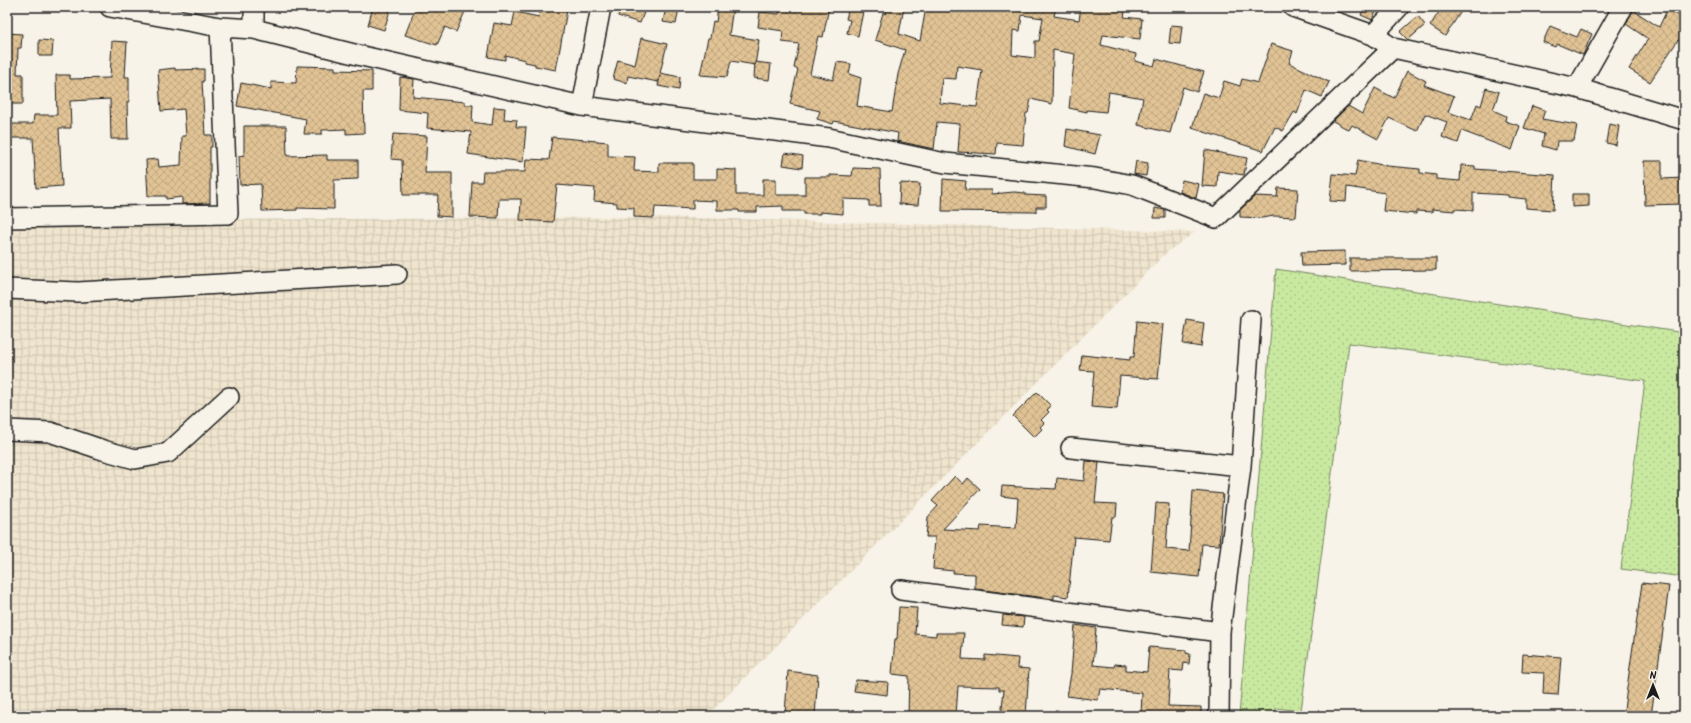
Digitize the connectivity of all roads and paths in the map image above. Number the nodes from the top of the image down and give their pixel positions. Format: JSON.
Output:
{"nodes":[{"id":1,"x":110,"y":7,"type":"edge"},
{"id":2,"x":254,"y":7,"type":"edge"},
{"id":3,"x":601,"y":7,"type":"edge"},
{"id":4,"x":1293,"y":7,"type":"edge"},
{"id":5,"x":1399,"y":7,"type":"edge"},
{"id":6,"x":1623,"y":7,"type":"edge"},
{"id":7,"x":1312,"y":10,"type":"edge"},
{"id":8,"x":220,"y":27,"type":"junction"},
{"id":9,"x":254,"y":29,"type":"junction"},
{"id":10,"x":1373,"y":35,"type":"junction"},
{"id":11,"x":1393,"y":48,"type":"junction"},
{"id":12,"x":1576,"y":88,"type":"junction"},
{"id":13,"x":582,"y":106,"type":"junction"},
{"id":14,"x":1684,"y":120,"type":"edge"},
{"id":15,"x":7,"y":218,"type":"edge"},
{"id":16,"x":397,"y":274,"type":"dead end"},
{"id":17,"x":7,"y":289,"type":"edge"},
{"id":18,"x":1251,"y":320,"type":"dead end"},
{"id":19,"x":229,"y":397,"type":"dead end"},
{"id":20,"x":7,"y":430,"type":"edge"},
{"id":21,"x":1071,"y":448,"type":"dead end"},
{"id":22,"x":1241,"y":466,"type":"junction"},
{"id":23,"x":901,"y":590,"type":"dead end"},
{"id":24,"x":1220,"y":632,"type":"junction"},
{"id":25,"x":1219,"y":716,"type":"edge"}],
"edges":[{"from":1,"to":8,"type":"street"},
{"from":2,"to":9,"type":"street"},
{"from":3,"to":13,"type":"street"},
{"from":4,"to":7,"type":"street"},
{"from":5,"to":10,"type":"street"},
{"from":6,"to":12,"type":"street"},
{"from":7,"to":10,"type":"street"},
{"from":8,"to":9,"type":"street"},
{"from":8,"to":15,"type":"street"},
{"from":9,"to":13,"type":"street"},
{"from":10,"to":11,"type":"street"},
{"from":11,"to":12,"type":"street"},
{"from":11,"to":13,"type":"street"},
{"from":12,"to":14,"type":"street"},
{"from":16,"to":17,"type":"street"},
{"from":18,"to":22,"type":"street"},
{"from":19,"to":20,"type":"street"},
{"from":21,"to":22,"type":"street"},
{"from":22,"to":24,"type":"street"},
{"from":23,"to":24,"type":"street"},
{"from":24,"to":25,"type":"street"}]}
